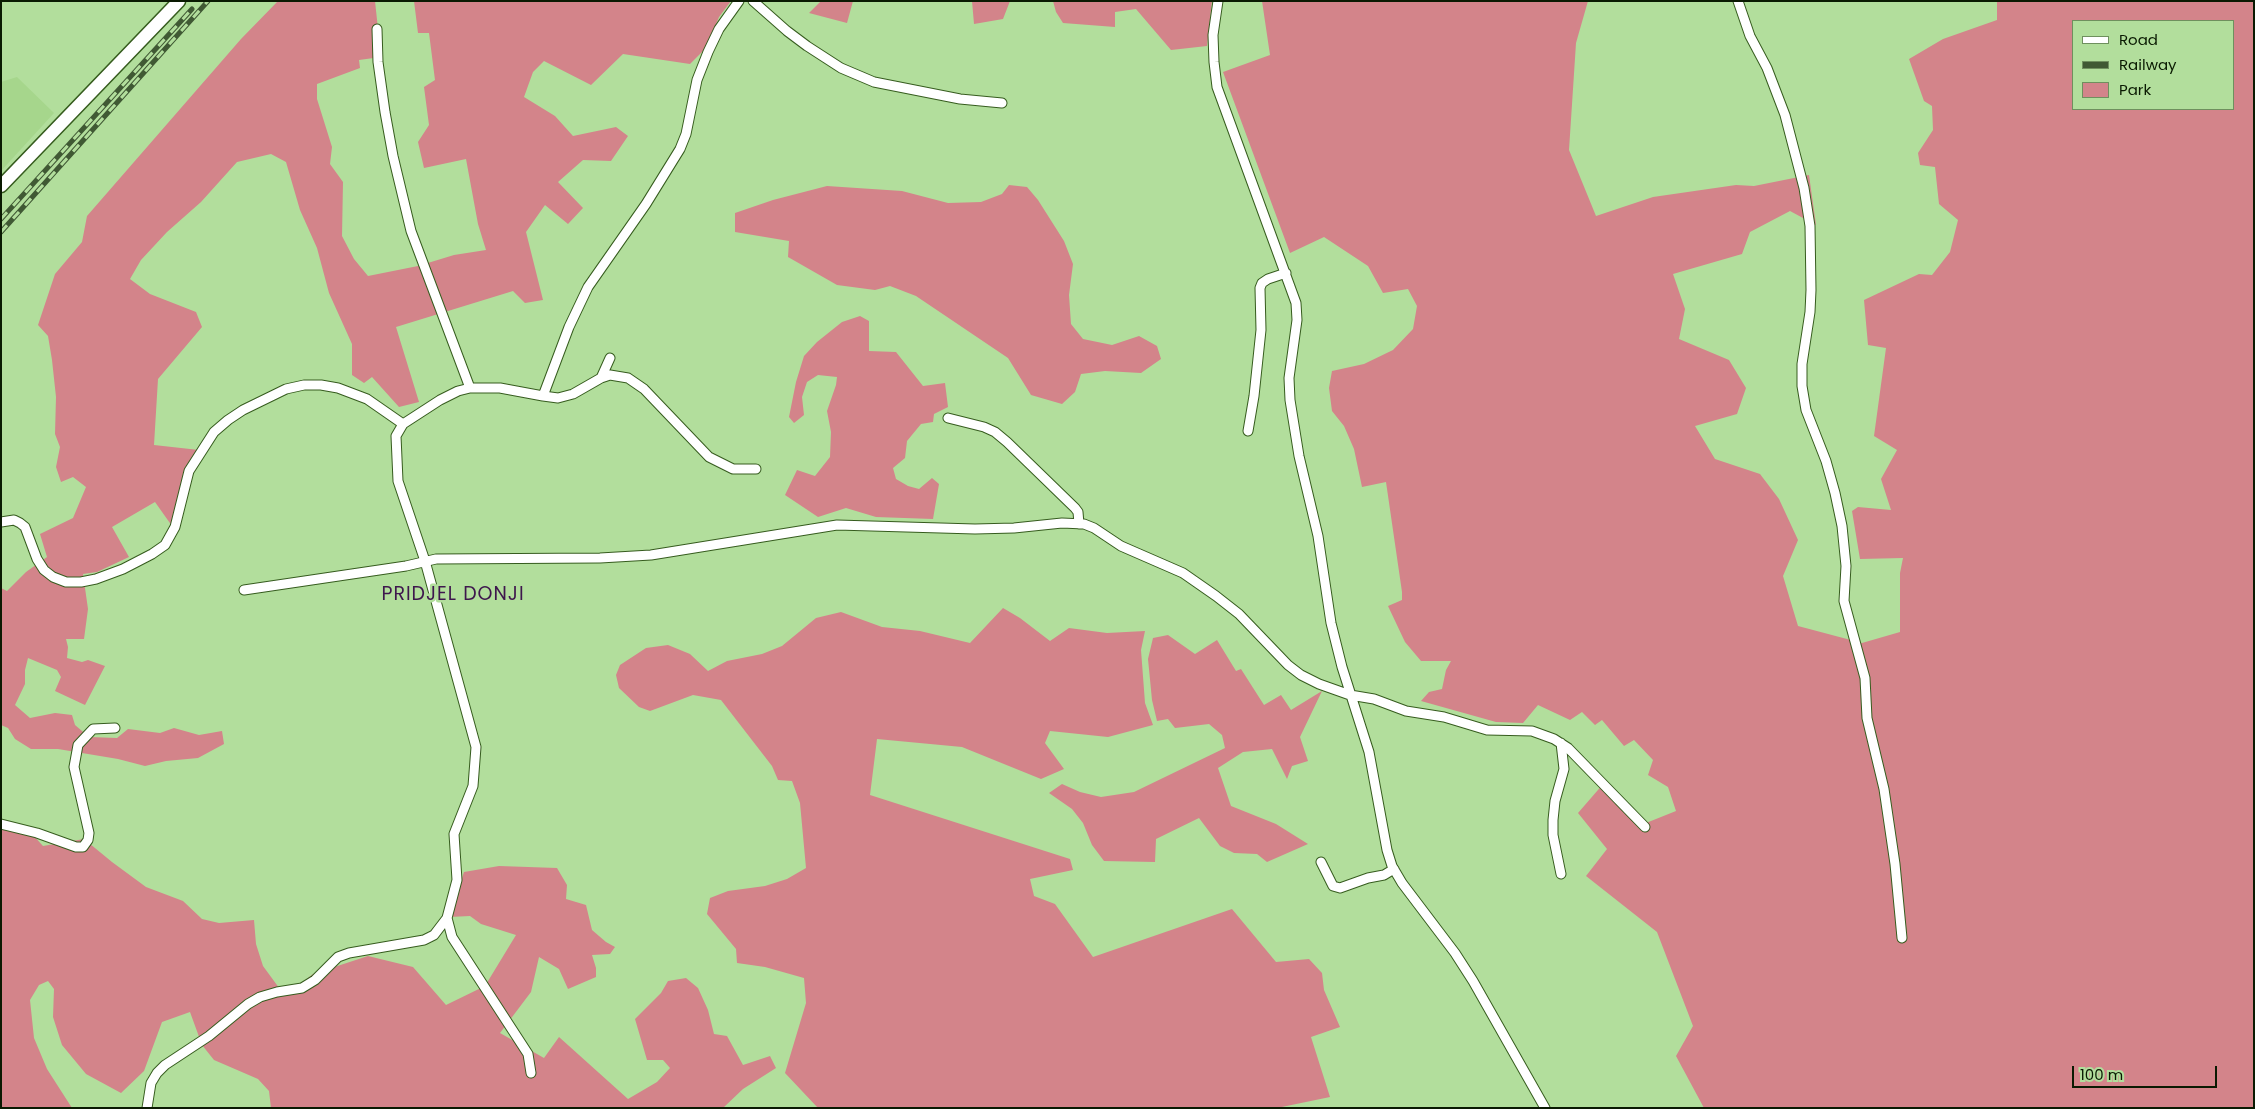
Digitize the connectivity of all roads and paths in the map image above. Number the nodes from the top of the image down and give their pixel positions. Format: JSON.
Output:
{"nodes":[{"id":1,"x":179,"y":1,"type":"edge"},
{"id":2,"x":739,"y":1,"type":"edge"},
{"id":3,"x":753,"y":1,"type":"edge"},
{"id":4,"x":1218,"y":1,"type":"edge"},
{"id":5,"x":1738,"y":1,"type":"edge"},
{"id":6,"x":377,"y":29,"type":"dead end"},
{"id":7,"x":1002,"y":103,"type":"dead end"},
{"id":8,"x":1,"y":186,"type":"edge"},
{"id":9,"x":1286,"y":273,"type":"junction"},
{"id":10,"x":610,"y":358,"type":"dead end"},
{"id":11,"x":600,"y":378,"type":"junction"},
{"id":12,"x":470,"y":388,"type":"junction"},
{"id":13,"x":543,"y":396,"type":"junction"},
{"id":14,"x":948,"y":418,"type":"dead end"},
{"id":15,"x":403,"y":424,"type":"junction"},
{"id":16,"x":1248,"y":431,"type":"dead end"},
{"id":17,"x":756,"y":469,"type":"dead end"},
{"id":18,"x":1,"y":522,"type":"edge"},
{"id":19,"x":1079,"y":524,"type":"junction"},
{"id":20,"x":425,"y":561,"type":"junction"},
{"id":21,"x":244,"y":590,"type":"dead end"},
{"id":22,"x":1350,"y":695,"type":"junction"},
{"id":23,"x":115,"y":728,"type":"dead end"},
{"id":24,"x":1561,"y":743,"type":"junction"},
{"id":25,"x":1,"y":824,"type":"edge"},
{"id":26,"x":1645,"y":827,"type":"dead end"},
{"id":27,"x":1321,"y":862,"type":"dead end"},
{"id":28,"x":1394,"y":869,"type":"junction"},
{"id":29,"x":1561,"y":874,"type":"dead end"},
{"id":30,"x":447,"y":918,"type":"junction"},
{"id":31,"x":1902,"y":938,"type":"dead end"},
{"id":32,"x":531,"y":1073,"type":"dead end"},
{"id":33,"x":147,"y":1108,"type":"edge"},
{"id":34,"x":1545,"y":1108,"type":"edge"}],
"edges":[{"from":1,"to":8,"type":"main road"},
{"from":2,"to":13,"type":"street"},
{"from":3,"to":7,"type":"street"},
{"from":4,"to":9,"type":"street"},
{"from":5,"to":31,"type":"street"},
{"from":6,"to":12,"type":"street"},
{"from":9,"to":16,"type":"street"},
{"from":9,"to":22,"type":"street"},
{"from":10,"to":11,"type":"street"},
{"from":11,"to":13,"type":"street"},
{"from":11,"to":17,"type":"street"},
{"from":12,"to":13,"type":"street"},
{"from":12,"to":15,"type":"street"},
{"from":14,"to":19,"type":"street"},
{"from":15,"to":18,"type":"street"},
{"from":15,"to":20,"type":"street"},
{"from":19,"to":20,"type":"street"},
{"from":19,"to":22,"type":"street"},
{"from":20,"to":21,"type":"street"},
{"from":20,"to":30,"type":"street"},
{"from":22,"to":24,"type":"street"},
{"from":22,"to":28,"type":"street"},
{"from":23,"to":25,"type":"street"},
{"from":24,"to":26,"type":"street"},
{"from":24,"to":29,"type":"street"},
{"from":27,"to":28,"type":"street"},
{"from":28,"to":34,"type":"street"},
{"from":30,"to":32,"type":"street"},
{"from":30,"to":33,"type":"street"}]}
